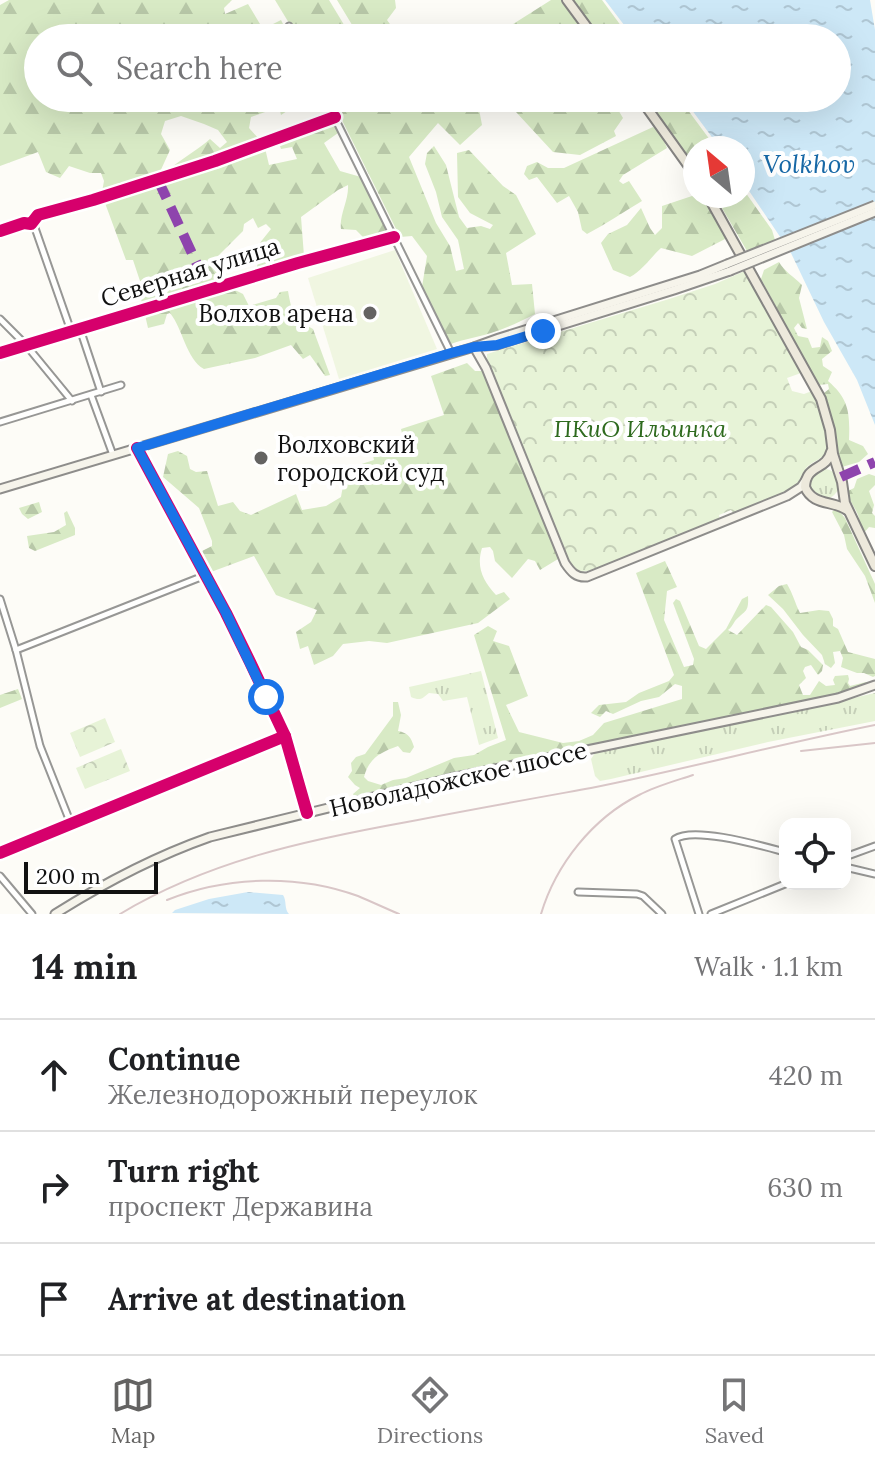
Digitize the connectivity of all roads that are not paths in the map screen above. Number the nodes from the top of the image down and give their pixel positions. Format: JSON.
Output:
{"nodes":[{"id":1,"x":567,"y":0,"type":"edge"},
{"id":2,"x":585,"y":24,"type":"edge"},
{"id":3,"x":332,"y":112,"type":"edge"},
{"id":4,"x":650,"y":112,"type":"edge"},
{"id":5,"x":335,"y":117,"type":"junction"},
{"id":6,"x":683,"y":158,"type":"edge"},
{"id":7,"x":875,"y":205,"type":"edge"},
{"id":8,"x":715,"y":208,"type":"edge"},
{"id":9,"x":875,"y":212,"type":"edge"},
{"id":10,"x":31,"y":224,"type":"junction"},
{"id":11,"x":0,"y":231,"type":"edge"},
{"id":12,"x":394,"y":237,"type":"junction"},
{"id":13,"x":728,"y":268,"type":"junction"},
{"id":14,"x":0,"y":319,"type":"edge"},
{"id":15,"x":80,"y":329,"type":"junction"},
{"id":16,"x":71,"y":331,"type":"junction"},
{"id":17,"x":26,"y":345,"type":"junction"},
{"id":18,"x":474,"y":347,"type":"junction"},
{"id":19,"x":0,"y":353,"type":"edge"},
{"id":20,"x":451,"y":353,"type":"junction"},
{"id":21,"x":121,"y":385,"type":"dead end"},
{"id":22,"x":101,"y":392,"type":"junction"},
{"id":23,"x":91,"y":395,"type":"junction"},
{"id":24,"x":72,"y":401,"type":"junction"},
{"id":25,"x":0,"y":422,"type":"edge"},
{"id":26,"x":831,"y":446,"type":"junction"},
{"id":27,"x":137,"y":448,"type":"junction"},
{"id":28,"x":113,"y":455,"type":"junction"},
{"id":29,"x":823,"y":465,"type":"junction"},
{"id":30,"x":839,"y":473,"type":"junction"},
{"id":31,"x":806,"y":480,"type":"junction"},
{"id":32,"x":842,"y":486,"type":"junction"},
{"id":33,"x":0,"y":489,"type":"edge"},
{"id":34,"x":787,"y":496,"type":"junction"},
{"id":35,"x":822,"y":502,"type":"junction"},
{"id":36,"x":848,"y":511,"type":"junction"},
{"id":37,"x":875,"y":566,"type":"edge"},
{"id":38,"x":206,"y":575,"type":"junction"},
{"id":39,"x":0,"y":599,"type":"edge"},
{"id":40,"x":16,"y":650,"type":"junction"},
{"id":41,"x":875,"y":685,"type":"edge"},
{"id":42,"x":285,"y":736,"type":"junction"},
{"id":43,"x":307,"y":813,"type":"junction"},
{"id":44,"x":71,"y":824,"type":"junction"},
{"id":45,"x":875,"y":846,"type":"edge"},
{"id":46,"x":779,"y":851,"type":"edge"},
{"id":47,"x":0,"y":853,"type":"edge"},
{"id":48,"x":851,"y":855,"type":"edge"},
{"id":49,"x":851,"y":868,"type":"edge"},
{"id":50,"x":875,"y":874,"type":"edge"},
{"id":51,"x":0,"y":876,"type":"edge"},
{"id":52,"x":779,"y":886,"type":"edge"},
{"id":53,"x":578,"y":892,"type":"dead end"},
{"id":54,"x":32,"y":914,"type":"edge"},
{"id":55,"x":55,"y":914,"type":"edge"},
{"id":56,"x":662,"y":914,"type":"edge"},
{"id":57,"x":699,"y":914,"type":"edge"},
{"id":58,"x":711,"y":914,"type":"edge"}],
"edges":[{"from":1,"to":2,"type":"main road"},
{"from":3,"to":5,"type":"street"},
{"from":4,"to":6,"type":"main road"},
{"from":5,"to":10,"type":"street"},
{"from":5,"to":12,"type":"street"},
{"from":7,"to":13,"type":"main road","bridge":true},
{"from":8,"to":26,"type":"main road"},
{"from":9,"to":13,"type":"main road","bridge":true},
{"from":10,"to":11,"type":"street"},
{"from":10,"to":16,"type":"street"},
{"from":12,"to":15,"type":"street","name":"Северная улица"},
{"from":12,"to":20,"type":"street"},
{"from":13,"to":18,"type":"main road"},
{"from":14,"to":17,"type":"street"},
{"from":15,"to":16,"type":"street","name":"Северная улица"},
{"from":15,"to":22,"type":"street"},
{"from":16,"to":17,"type":"street","name":"Северная улица"},
{"from":17,"to":19,"type":"street","name":"Северная улица"},
{"from":17,"to":24,"type":"street"},
{"from":18,"to":20,"type":"main road"},
{"from":18,"to":34,"type":"main road"},
{"from":20,"to":27,"type":"main road"},
{"from":21,"to":22,"type":"street"},
{"from":22,"to":23,"type":"street"},
{"from":23,"to":24,"type":"street"},
{"from":23,"to":28,"type":"street"},
{"from":24,"to":25,"type":"street"},
{"from":26,"to":29,"type":"main road"},
{"from":26,"to":30,"type":"main road"},
{"from":27,"to":28,"type":"main road"},
{"from":27,"to":38,"type":"street"},
{"from":28,"to":33,"type":"main road"},
{"from":29,"to":30,"type":"main road"},
{"from":29,"to":31,"type":"main road"},
{"from":30,"to":32,"type":"main road"},
{"from":31,"to":34,"type":"main road"},
{"from":31,"to":35,"type":"main road"},
{"from":32,"to":35,"type":"main road"},
{"from":32,"to":36,"type":"main road"},
{"from":34,"to":35,"type":"main road"},
{"from":35,"to":36,"type":"main road"},
{"from":36,"to":37,"type":"main road"},
{"from":38,"to":40,"type":"street"},
{"from":38,"to":42,"type":"street"},
{"from":39,"to":40,"type":"street"},
{"from":40,"to":44,"type":"street"},
{"from":41,"to":43,"type":"main road","name":"Новоладожское шоссе"},
{"from":42,"to":43,"type":"street"},
{"from":42,"to":44,"type":"street"},
{"from":43,"to":55,"type":"main road","name":"Новоладожское шоссе"},
{"from":44,"to":47,"type":"street"},
{"from":45,"to":48,"type":"street"},
{"from":46,"to":57,"type":"street"},
{"from":49,"to":50,"type":"street"},
{"from":51,"to":54,"type":"street"},
{"from":52,"to":58,"type":"street"},
{"from":53,"to":56,"type":"street"}]}
